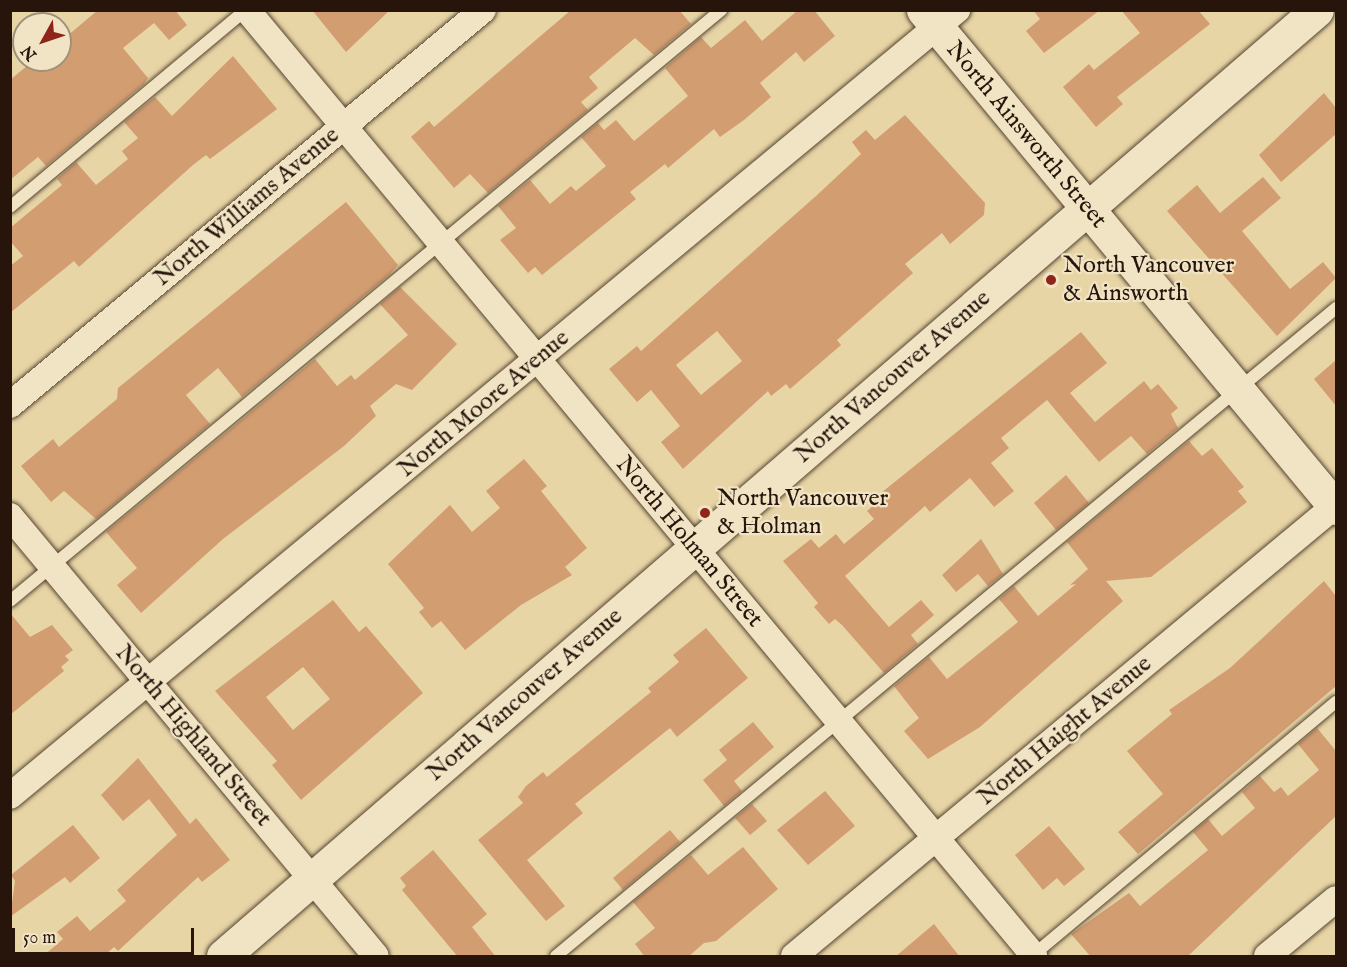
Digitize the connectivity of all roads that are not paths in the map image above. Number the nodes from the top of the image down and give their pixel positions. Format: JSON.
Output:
{"nodes":[{"id":1,"x":247,"y":10,"type":"edge"},
{"id":2,"x":483,"y":10,"type":"edge"},
{"id":3,"x":721,"y":10,"type":"edge"},
{"id":4,"x":1317,"y":10,"type":"edge"},
{"id":5,"x":939,"y":16,"type":"edge"},
{"id":6,"x":344,"y":127,"type":"junction"},
{"id":7,"x":10,"y":207,"type":"edge"},
{"id":8,"x":1088,"y":209,"type":"junction"},
{"id":9,"x":441,"y":243,"type":"junction"},
{"id":10,"x":1336,"y":308,"type":"edge"},
{"id":11,"x":538,"y":360,"type":"junction"},
{"id":12,"x":1238,"y":389,"type":"junction"},
{"id":13,"x":10,"y":405,"type":"edge"},
{"id":14,"x":1336,"y":506,"type":"edge"},
{"id":15,"x":10,"y":516,"type":"edge"},
{"id":16,"x":694,"y":548,"type":"junction"},
{"id":17,"x":52,"y":566,"type":"junction"},
{"id":18,"x":10,"y":601,"type":"edge"},
{"id":19,"x":148,"y":682,"type":"junction"},
{"id":20,"x":1336,"y":702,"type":"edge"},
{"id":21,"x":839,"y":721,"type":"junction"},
{"id":22,"x":10,"y":796,"type":"edge"},
{"id":23,"x":936,"y":838,"type":"junction"},
{"id":24,"x":312,"y":880,"type":"junction"},
{"id":25,"x":1336,"y":899,"type":"edge"},
{"id":26,"x":1033,"y":956,"type":"edge"},
{"id":27,"x":224,"y":957,"type":"edge"},
{"id":28,"x":376,"y":957,"type":"edge"},
{"id":29,"x":556,"y":957,"type":"edge"},
{"id":30,"x":794,"y":957,"type":"edge"},
{"id":31,"x":1267,"y":957,"type":"edge"}],
"edges":[{"from":1,"to":6,"type":"street","name":"North Holman Street"},
{"from":1,"to":7,"type":"lane"},
{"from":2,"to":6,"type":"street","name":"North Williams Avenue"},
{"from":3,"to":9,"type":"lane"},
{"from":4,"to":8,"type":"street","name":"North Vancouver Avenue"},
{"from":5,"to":8,"type":"street","name":"North Ainsworth Street"},
{"from":5,"to":11,"type":"street","name":"North Moore Avenue"},
{"from":6,"to":9,"type":"street","name":"North Holman Street"},
{"from":6,"to":13,"type":"street","name":"North Williams Avenue"},
{"from":8,"to":12,"type":"street","name":"North Ainsworth Street"},
{"from":8,"to":16,"type":"street","name":"North Vancouver Avenue"},
{"from":9,"to":11,"type":"street","name":"North Holman Street"},
{"from":9,"to":17,"type":"lane"},
{"from":10,"to":12,"type":"lane"},
{"from":11,"to":16,"type":"street","name":"North Holman Street"},
{"from":11,"to":19,"type":"street","name":"North Moore Avenue"},
{"from":12,"to":14,"type":"street","name":"North Ainsworth Street"},
{"from":12,"to":21,"type":"lane"},
{"from":14,"to":23,"type":"street","name":"North Haight Avenue"},
{"from":15,"to":17,"type":"street","name":"North Highland Street"},
{"from":16,"to":21,"type":"street","name":"North Holman Street"},
{"from":16,"to":24,"type":"street","name":"North Vancouver Avenue"},
{"from":17,"to":18,"type":"lane"},
{"from":17,"to":19,"type":"street","name":"North Highland Street"},
{"from":19,"to":22,"type":"street","name":"North Moore Avenue"},
{"from":19,"to":24,"type":"street","name":"North Highland Street"},
{"from":20,"to":26,"type":"lane"},
{"from":21,"to":23,"type":"street","name":"North Holman Street"},
{"from":21,"to":29,"type":"lane"},
{"from":23,"to":26,"type":"street","name":"North Holman Street"},
{"from":23,"to":30,"type":"street","name":"North Haight Avenue"},
{"from":24,"to":27,"type":"street","name":"North Vancouver Avenue"},
{"from":24,"to":28,"type":"street","name":"North Highland Street"},
{"from":25,"to":31,"type":"street"}]}
